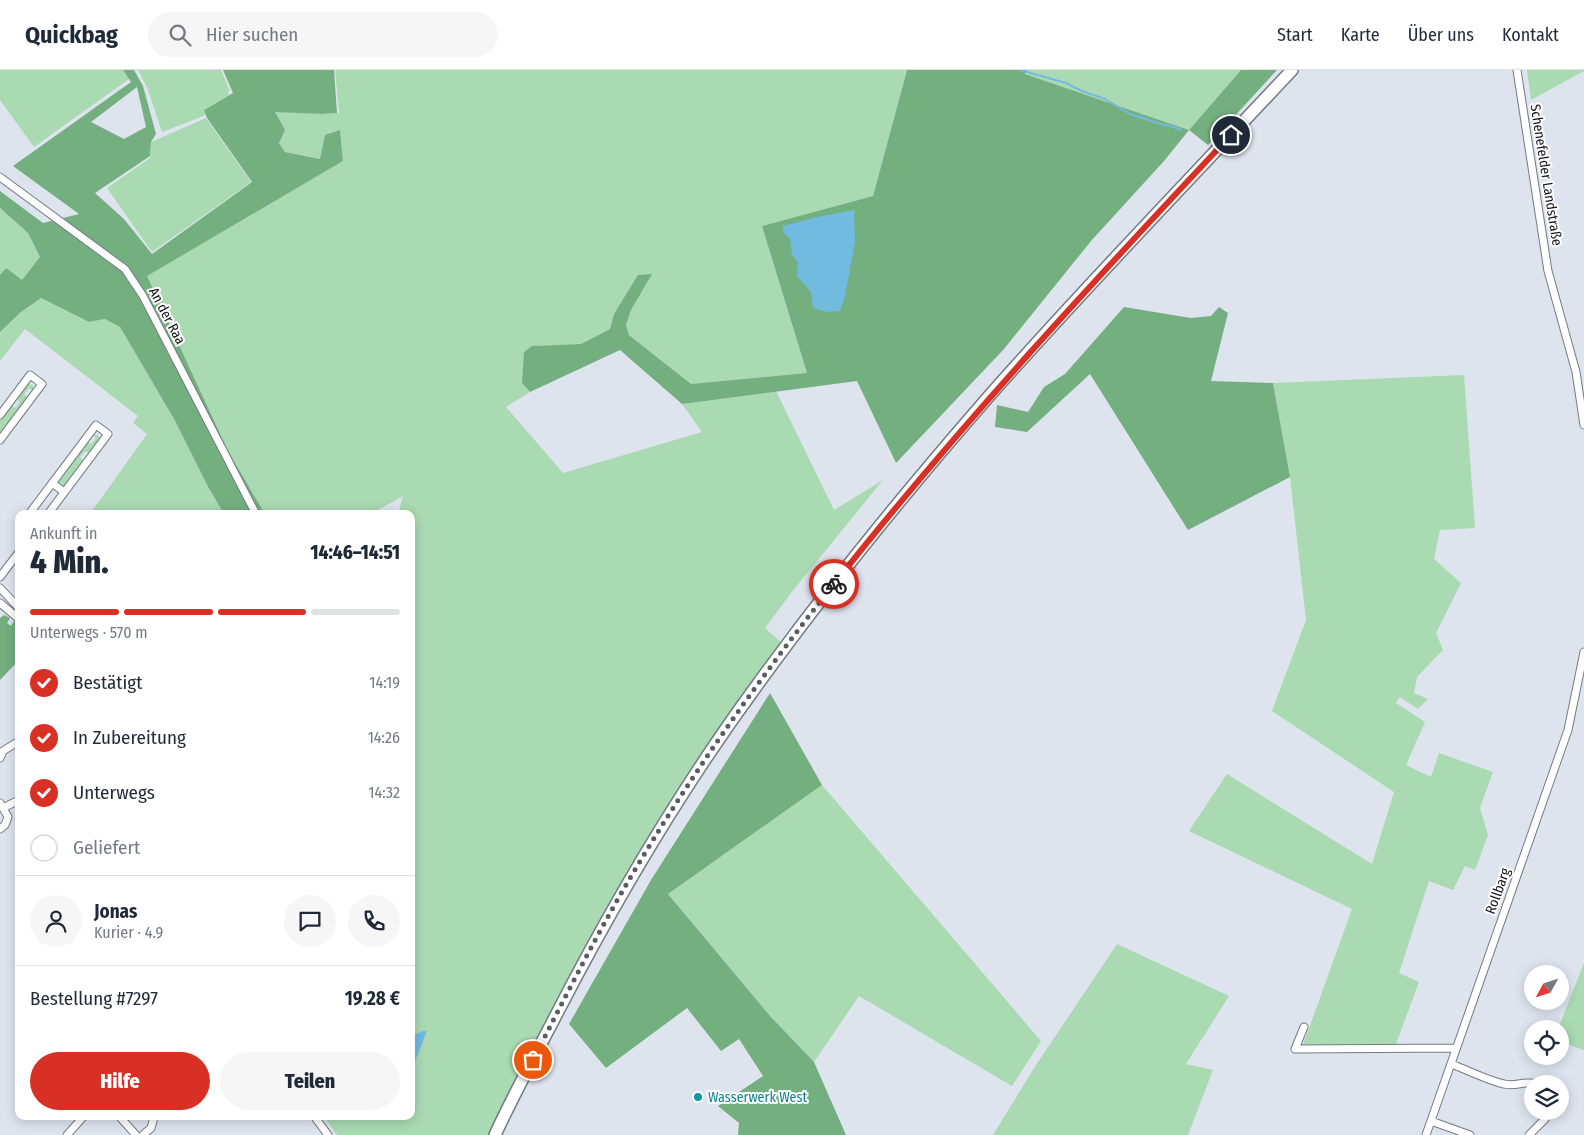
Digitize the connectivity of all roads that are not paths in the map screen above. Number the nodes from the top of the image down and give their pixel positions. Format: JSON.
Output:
{"nodes":[{"id":1,"x":1292,"y":70,"type":"edge"},
{"id":2,"x":1517,"y":70,"type":"edge"},
{"id":3,"x":0,"y":178,"type":"edge"},
{"id":4,"x":0,"y":415,"type":"edge"},
{"id":5,"x":1584,"y":425,"type":"edge"},
{"id":6,"x":0,"y":440,"type":"edge"},
{"id":7,"x":52,"y":483,"type":"junction"},
{"id":8,"x":64,"y":492,"type":"junction"},
{"id":9,"x":32,"y":510,"type":"edge"},
{"id":10,"x":51,"y":510,"type":"edge"},
{"id":11,"x":254,"y":510,"type":"edge"},
{"id":12,"x":15,"y":557,"type":"edge"},
{"id":13,"x":0,"y":577,"type":"edge"},
{"id":14,"x":0,"y":588,"type":"edge"},
{"id":15,"x":0,"y":603,"type":"edge"},
{"id":16,"x":15,"y":604,"type":"edge"},
{"id":17,"x":15,"y":616,"type":"edge"},
{"id":18,"x":1584,"y":652,"type":"edge"},
{"id":19,"x":15,"y":743,"type":"edge"},
{"id":20,"x":0,"y":758,"type":"edge"},
{"id":21,"x":15,"y":801,"type":"edge"},
{"id":22,"x":1,"y":806,"type":"edge"},
{"id":23,"x":0,"y":828,"type":"edge"},
{"id":24,"x":1304,"y":1027,"type":"dead end"},
{"id":25,"x":1456,"y":1048,"type":"junction"},
{"id":26,"x":1451,"y":1064,"type":"junction"},
{"id":27,"x":1524,"y":1084,"type":"edge"},
{"id":28,"x":80,"y":1120,"type":"edge"},
{"id":29,"x":123,"y":1120,"type":"edge"},
{"id":30,"x":317,"y":1120,"type":"edge"},
{"id":31,"x":1544,"y":1120,"type":"edge"},
{"id":32,"x":153,"y":1121,"type":"dead end"},
{"id":33,"x":1431,"y":1121,"type":"junction"},
{"id":34,"x":67,"y":1135,"type":"edge"},
{"id":35,"x":136,"y":1135,"type":"edge"},
{"id":36,"x":143,"y":1135,"type":"edge"},
{"id":37,"x":328,"y":1135,"type":"edge"},
{"id":38,"x":496,"y":1135,"type":"edge"},
{"id":39,"x":1426,"y":1135,"type":"edge"},
{"id":40,"x":1470,"y":1135,"type":"edge"},
{"id":41,"x":1529,"y":1135,"type":"edge"}],
"edges":[{"from":1,"to":38,"type":"main road"},
{"from":2,"to":5,"type":"street","name":"Schenefelder Landstraße"},
{"from":3,"to":11,"type":"street","name":"An der Raa"},
{"from":4,"to":6,"type":"street"},
{"from":7,"to":8,"type":"street"},
{"from":7,"to":8,"type":"street"},
{"from":7,"to":9,"type":"street"},
{"from":8,"to":10,"type":"street"},
{"from":12,"to":13,"type":"street"},
{"from":14,"to":16,"type":"street"},
{"from":15,"to":17,"type":"street"},
{"from":18,"to":25,"type":"street","name":"Rollbarg"},
{"from":19,"to":20,"type":"street"},
{"from":21,"to":22,"type":"street"},
{"from":22,"to":23,"type":"street"},
{"from":24,"to":25,"type":"street"},
{"from":25,"to":26,"type":"street","name":"Rollbarg"},
{"from":26,"to":27,"type":"street"},
{"from":26,"to":33,"type":"street","name":"Rollbarg"},
{"from":28,"to":34,"type":"street"},
{"from":29,"to":35,"type":"street"},
{"from":30,"to":37,"type":"street"},
{"from":31,"to":41,"type":"street"},
{"from":32,"to":36,"type":"street"},
{"from":33,"to":39,"type":"street","name":"Rollbarg"},
{"from":33,"to":40,"type":"street"}]}
